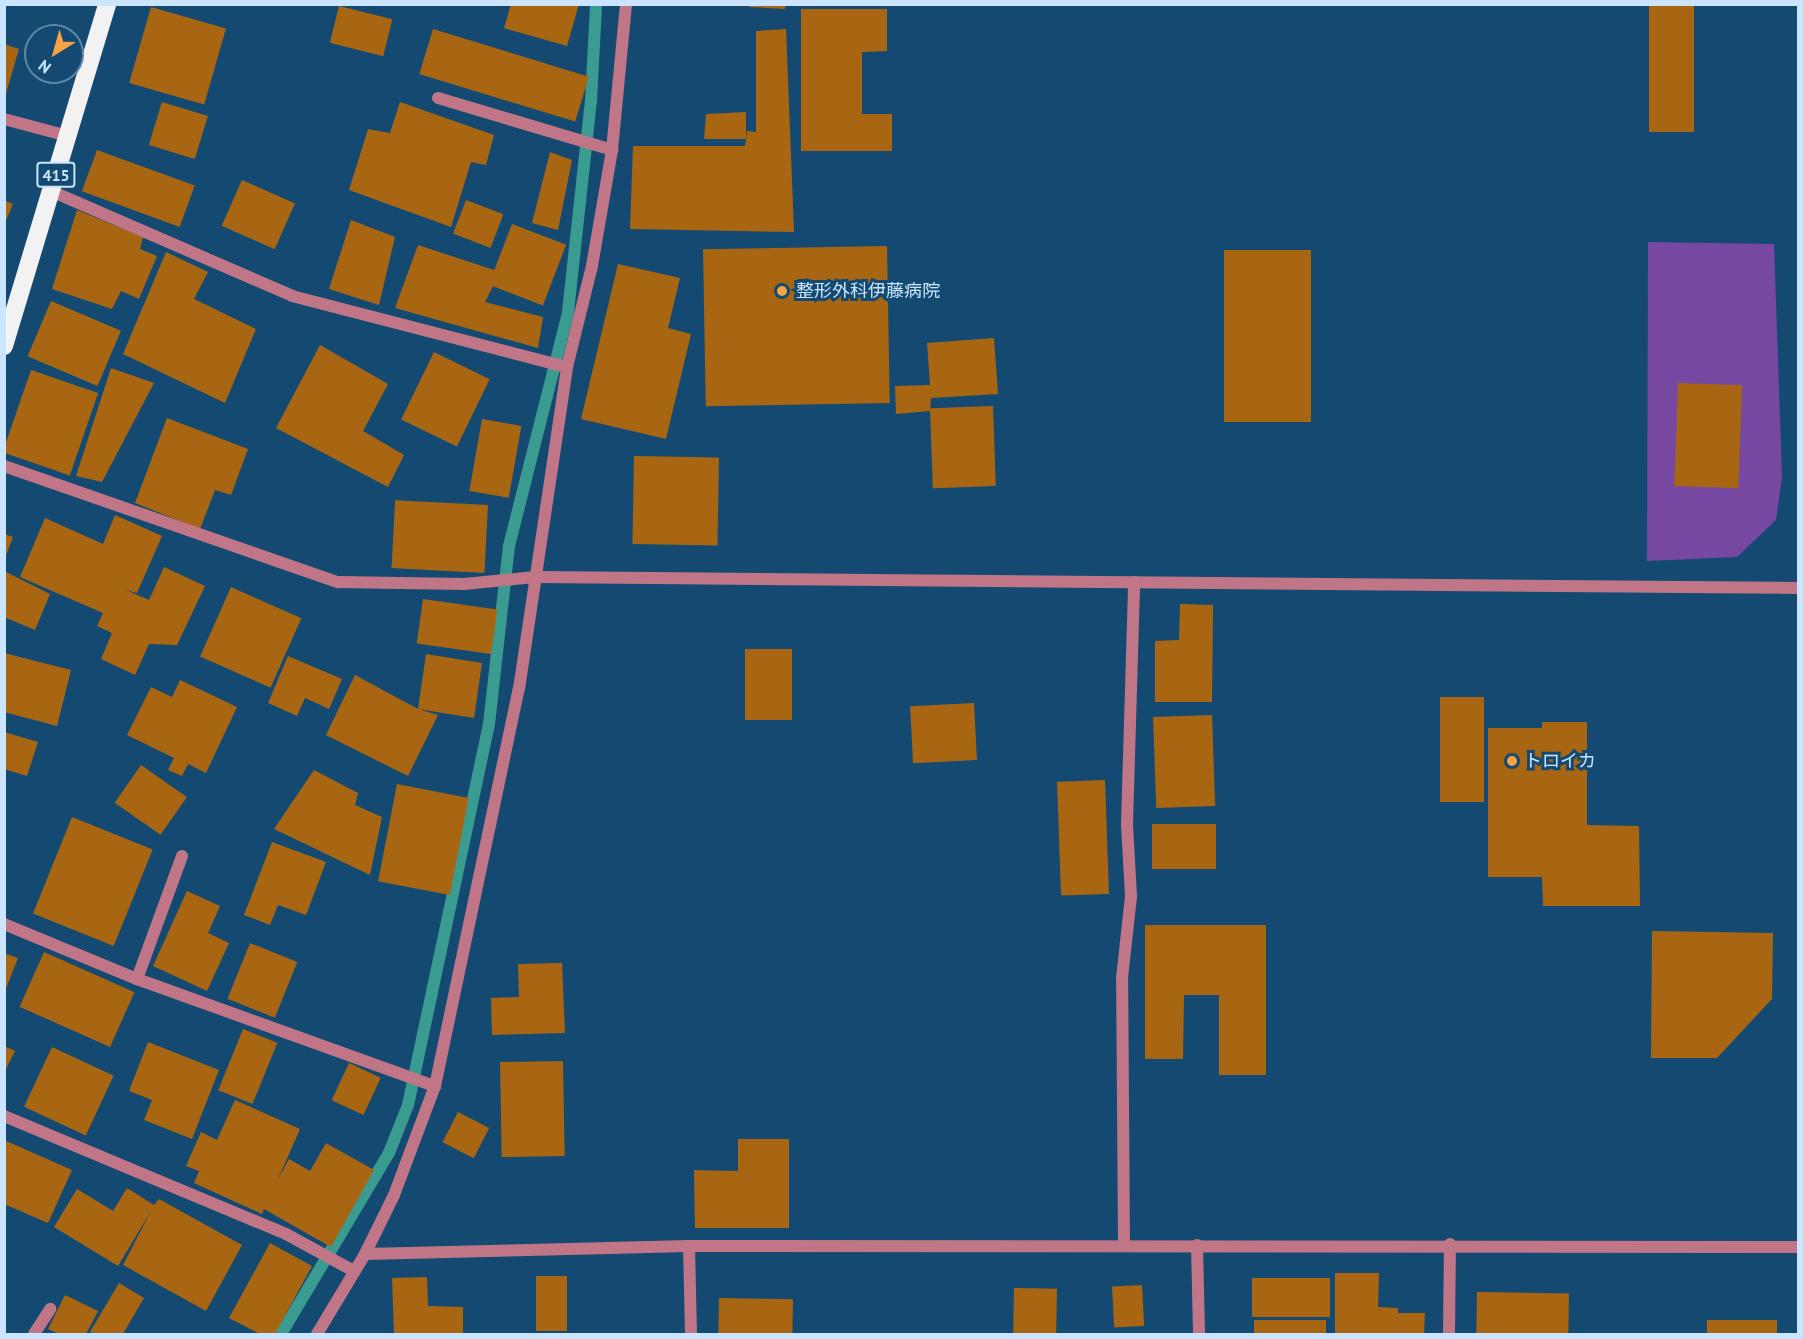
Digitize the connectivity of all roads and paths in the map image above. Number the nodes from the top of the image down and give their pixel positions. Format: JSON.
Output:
{"nodes":[{"id":1,"x":107,"y":4,"type":"edge"},
{"id":2,"x":626,"y":4,"type":"edge"},
{"id":3,"x":438,"y":98,"type":"dead end"},
{"id":4,"x":4,"y":119,"type":"edge"},
{"id":5,"x":68,"y":136,"type":"junction"},
{"id":6,"x":612,"y":150,"type":"junction"},
{"id":7,"x":51,"y":191,"type":"junction"},
{"id":8,"x":4,"y":346,"type":"edge"},
{"id":9,"x":567,"y":367,"type":"junction"},
{"id":10,"x":4,"y":466,"type":"edge"},
{"id":11,"x":535,"y":577,"type":"junction"},
{"id":12,"x":1134,"y":582,"type":"junction"},
{"id":13,"x":1798,"y":588,"type":"edge"},
{"id":14,"x":182,"y":856,"type":"dead end"},
{"id":15,"x":4,"y":924,"type":"edge"},
{"id":16,"x":137,"y":979,"type":"junction"},
{"id":17,"x":435,"y":1086,"type":"junction"},
{"id":18,"x":4,"y":1116,"type":"edge"},
{"id":19,"x":1450,"y":1244,"type":"junction"},
{"id":20,"x":1124,"y":1245,"type":"junction"},
{"id":21,"x":1197,"y":1245,"type":"junction"},
{"id":22,"x":689,"y":1246,"type":"junction"},
{"id":23,"x":1798,"y":1247,"type":"edge"},
{"id":24,"x":365,"y":1254,"type":"junction"},
{"id":25,"x":354,"y":1271,"type":"junction"},
{"id":26,"x":50,"y":1310,"type":"dead end"},
{"id":27,"x":34,"y":1335,"type":"edge"},
{"id":28,"x":317,"y":1335,"type":"edge"},
{"id":29,"x":691,"y":1335,"type":"edge"},
{"id":30,"x":1199,"y":1335,"type":"edge"},
{"id":31,"x":1449,"y":1335,"type":"edge"}],
"edges":[{"from":1,"to":5,"type":"highway","number":"415"},
{"from":2,"to":6,"type":"street"},
{"from":3,"to":6,"type":"street"},
{"from":4,"to":5,"type":"street"},
{"from":5,"to":7,"type":"highway","number":"415"},
{"from":6,"to":9,"type":"street"},
{"from":7,"to":8,"type":"highway","number":"415"},
{"from":7,"to":9,"type":"street"},
{"from":9,"to":11,"type":"street"},
{"from":10,"to":11,"type":"street"},
{"from":11,"to":12,"type":"street"},
{"from":11,"to":17,"type":"street"},
{"from":12,"to":13,"type":"street"},
{"from":12,"to":20,"type":"street"},
{"from":14,"to":16,"type":"street"},
{"from":15,"to":16,"type":"street"},
{"from":16,"to":17,"type":"street"},
{"from":17,"to":24,"type":"street"},
{"from":18,"to":25,"type":"street"},
{"from":19,"to":21,"type":"street"},
{"from":19,"to":23,"type":"street"},
{"from":19,"to":31,"type":"street"},
{"from":20,"to":21,"type":"street"},
{"from":20,"to":22,"type":"street"},
{"from":21,"to":30,"type":"street"},
{"from":22,"to":24,"type":"street"},
{"from":22,"to":29,"type":"street"},
{"from":24,"to":25,"type":"street"},
{"from":25,"to":28,"type":"street"},
{"from":26,"to":27,"type":"street"}]}
